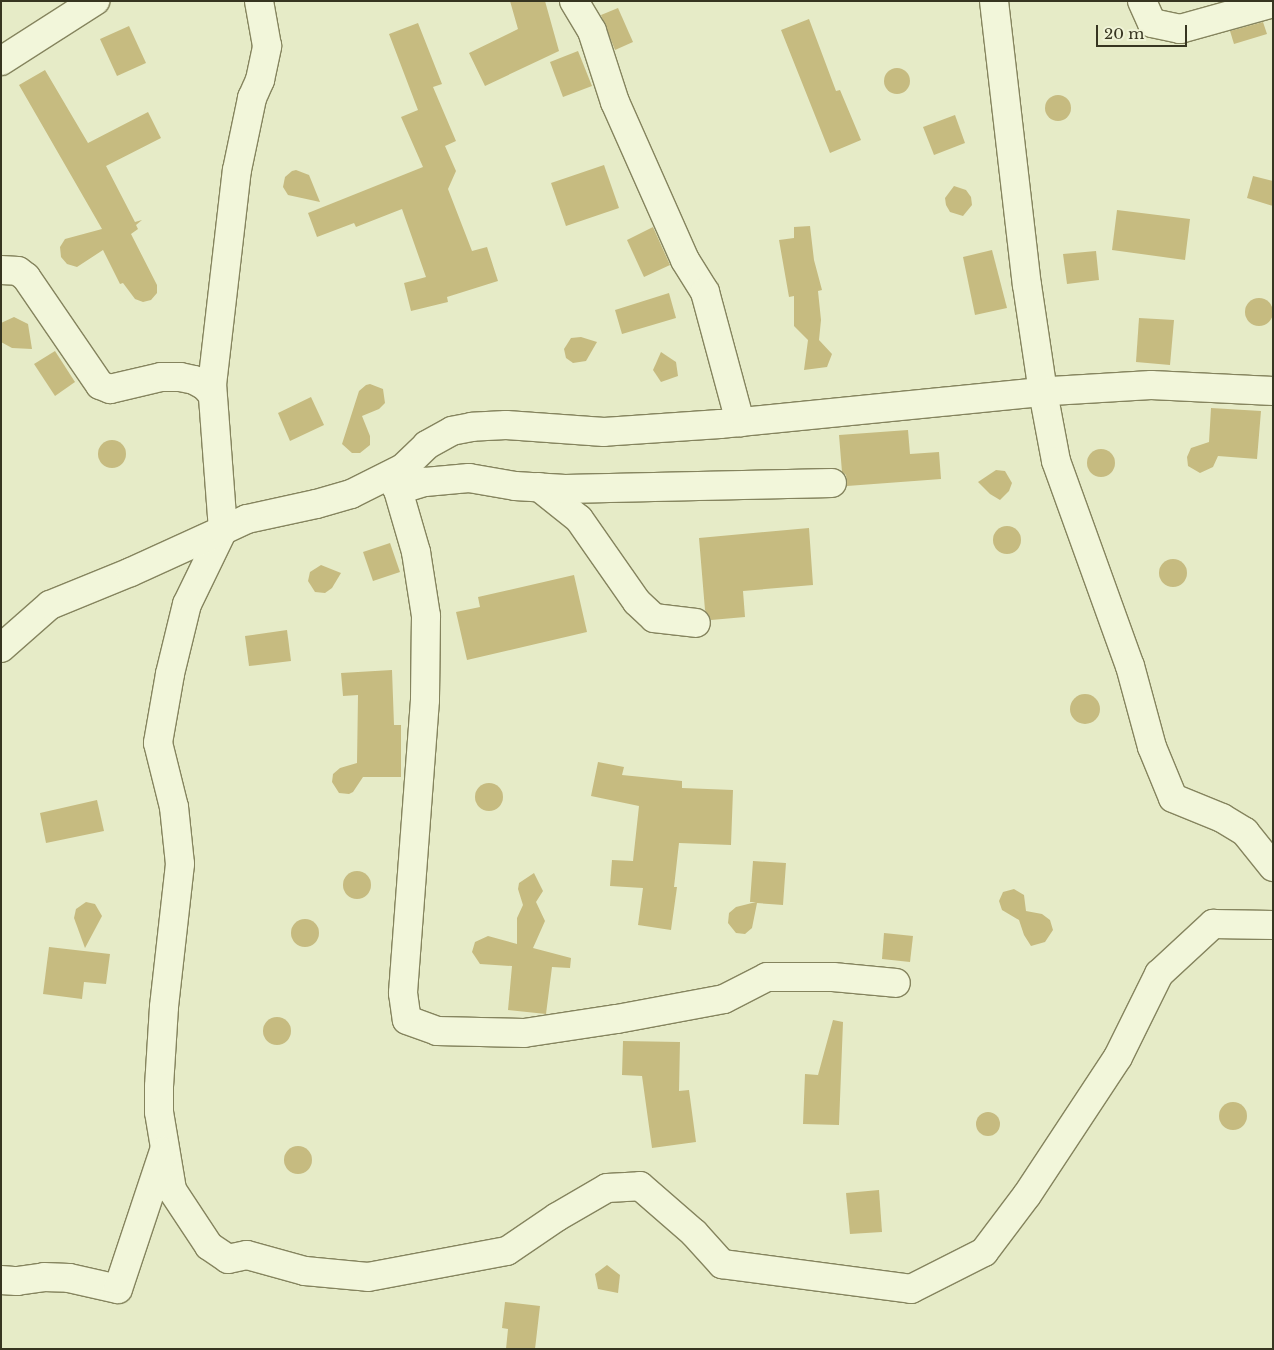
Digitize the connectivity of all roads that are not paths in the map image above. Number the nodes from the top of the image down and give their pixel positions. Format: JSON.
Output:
{"nodes":[{"id":1,"x":95,"y":1,"type":"edge"},
{"id":2,"x":259,"y":1,"type":"edge"},
{"id":3,"x":574,"y":1,"type":"edge"},
{"id":4,"x":994,"y":1,"type":"edge"},
{"id":5,"x":1142,"y":1,"type":"edge"},
{"id":6,"x":1273,"y":3,"type":"edge"},
{"id":7,"x":1,"y":61,"type":"edge"},
{"id":8,"x":1,"y":270,"type":"edge"},
{"id":9,"x":1273,"y":391,"type":"edge"},
{"id":10,"x":1043,"y":392,"type":"junction"},
{"id":11,"x":212,"y":394,"type":"junction"},
{"id":12,"x":740,"y":422,"type":"junction"},
{"id":13,"x":393,"y":483,"type":"junction"},
{"id":14,"x":832,"y":483,"type":"dead end"},
{"id":15,"x":539,"y":487,"type":"junction"},
{"id":16,"x":223,"y":530,"type":"junction"},
{"id":17,"x":696,"y":623,"type":"dead end"},
{"id":18,"x":1,"y":648,"type":"edge"},
{"id":19,"x":1273,"y":868,"type":"edge"},
{"id":20,"x":1273,"y":925,"type":"edge"},
{"id":21,"x":896,"y":984,"type":"dead end"},
{"id":22,"x":166,"y":1147,"type":"junction"},
{"id":23,"x":1,"y":1280,"type":"edge"}],
"edges":[{"from":1,"to":7,"type":"street"},
{"from":2,"to":11,"type":"street"},
{"from":3,"to":12,"type":"street"},
{"from":4,"to":10,"type":"street"},
{"from":5,"to":6,"type":"street"},
{"from":8,"to":11,"type":"street"},
{"from":9,"to":10,"type":"street"},
{"from":10,"to":12,"type":"street"},
{"from":10,"to":19,"type":"street"},
{"from":11,"to":16,"type":"street"},
{"from":12,"to":13,"type":"street"},
{"from":13,"to":15,"type":"street"},
{"from":13,"to":16,"type":"street"},
{"from":13,"to":21,"type":"street"},
{"from":14,"to":15,"type":"street"},
{"from":15,"to":17,"type":"street"},
{"from":16,"to":18,"type":"street"},
{"from":16,"to":22,"type":"street"},
{"from":20,"to":22,"type":"street"},
{"from":22,"to":23,"type":"street"}]}
